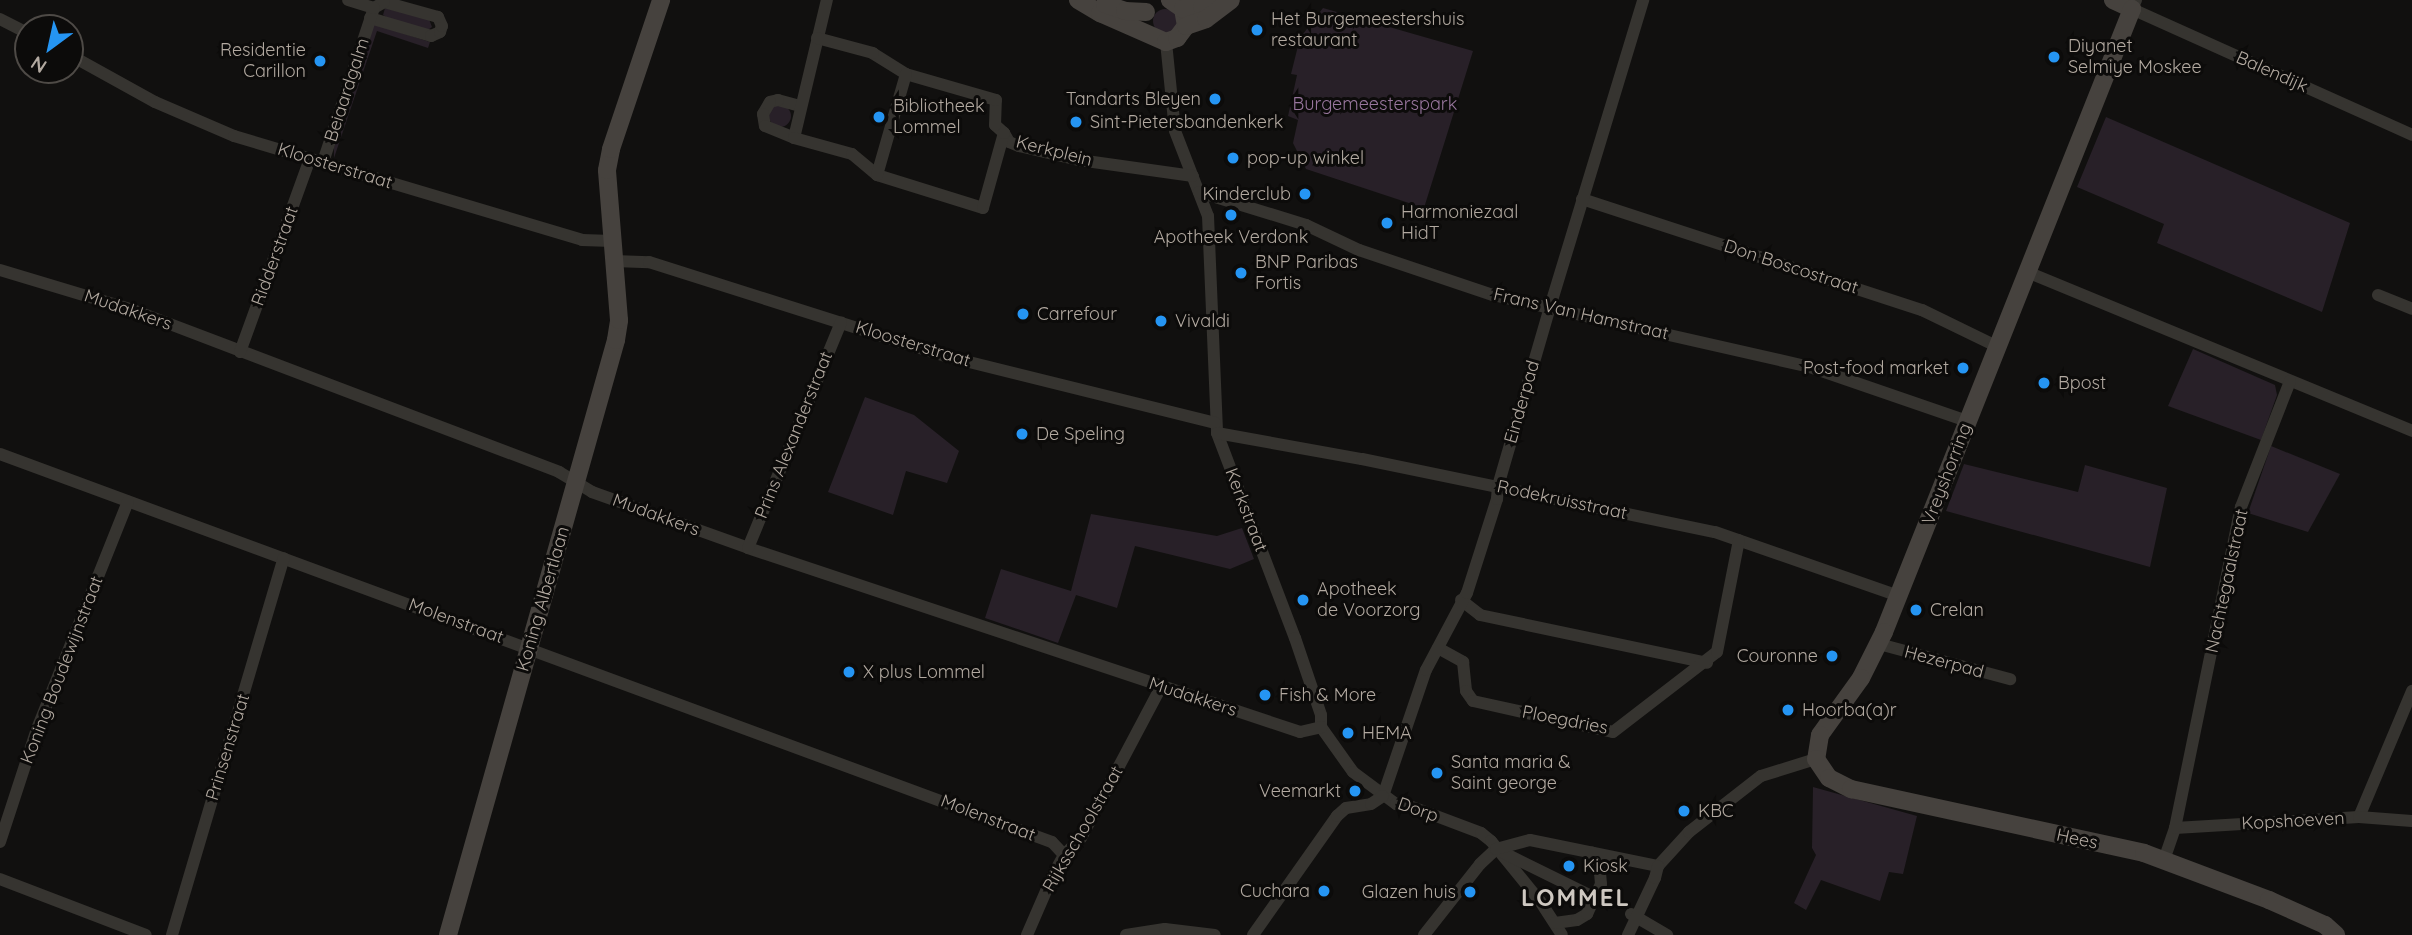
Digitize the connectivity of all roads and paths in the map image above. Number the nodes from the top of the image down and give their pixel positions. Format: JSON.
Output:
{"nodes":[{"id":1,"x":348,"y":0,"type":"edge"},
{"id":2,"x":661,"y":0,"type":"edge"},
{"id":3,"x":827,"y":0,"type":"edge"},
{"id":4,"x":1161,"y":0,"type":"edge"},
{"id":5,"x":1213,"y":0,"type":"edge"},
{"id":6,"x":1231,"y":0,"type":"edge"},
{"id":7,"x":1643,"y":0,"type":"edge"},
{"id":8,"x":2113,"y":0,"type":"edge"},
{"id":9,"x":1087,"y":1,"type":"edge"},
{"id":10,"x":2134,"y":5,"type":"edge"},
{"id":11,"x":1146,"y":12,"type":"junction"},
{"id":12,"x":1180,"y":12,"type":"edge"},
{"id":13,"x":372,"y":13,"type":"junction"},
{"id":14,"x":1147,"y":32,"type":"junction"},
{"id":15,"x":817,"y":38,"type":"junction"},
{"id":16,"x":1166,"y":42,"type":"junction"},
{"id":17,"x":84,"y":62,"type":"edge"},
{"id":18,"x":906,"y":74,"type":"junction"},
{"id":19,"x":800,"y":106,"type":"junction"},
{"id":20,"x":1004,"y":133,"type":"junction"},
{"id":21,"x":2412,"y":135,"type":"edge"},
{"id":22,"x":794,"y":138,"type":"junction"},
{"id":23,"x":310,"y":159,"type":"junction"},
{"id":24,"x":323,"y":162,"type":"junction"},
{"id":25,"x":877,"y":176,"type":"junction"},
{"id":26,"x":1193,"y":176,"type":"junction"},
{"id":27,"x":1199,"y":192,"type":"junction"},
{"id":28,"x":1582,"y":199,"type":"junction"},
{"id":29,"x":612,"y":241,"type":"junction"},
{"id":30,"x":614,"y":261,"type":"junction"},
{"id":31,"x":0,"y":271,"type":"edge"},
{"id":32,"x":2027,"y":272,"type":"junction"},
{"id":33,"x":2378,"y":295,"type":"dead end"},
{"id":34,"x":1550,"y":307,"type":"junction"},
{"id":35,"x":2412,"y":309,"type":"edge"},
{"id":36,"x":841,"y":322,"type":"junction"},
{"id":37,"x":1996,"y":346,"type":"junction"},
{"id":38,"x":240,"y":352,"type":"junction"},
{"id":39,"x":2290,"y":381,"type":"junction"},
{"id":40,"x":1967,"y":421,"type":"junction"},
{"id":41,"x":1216,"y":428,"type":"junction"},
{"id":42,"x":2412,"y":431,"type":"edge"},
{"id":43,"x":0,"y":454,"type":"edge"},
{"id":44,"x":575,"y":483,"type":"junction"},
{"id":45,"x":1498,"y":486,"type":"junction"},
{"id":46,"x":128,"y":501,"type":"junction"},
{"id":47,"x":1739,"y":540,"type":"junction"},
{"id":48,"x":748,"y":548,"type":"junction"},
{"id":49,"x":284,"y":558,"type":"junction"},
{"id":50,"x":1899,"y":596,"type":"junction"},
{"id":51,"x":1461,"y":600,"type":"junction"},
{"id":52,"x":1879,"y":644,"type":"junction"},
{"id":53,"x":529,"y":648,"type":"junction"},
{"id":54,"x":1438,"y":648,"type":"junction"},
{"id":55,"x":1707,"y":663,"type":"junction"},
{"id":56,"x":2010,"y":679,"type":"dead end"},
{"id":57,"x":1161,"y":687,"type":"junction"},
{"id":58,"x":2412,"y":691,"type":"edge"},
{"id":59,"x":1321,"y":727,"type":"junction"},
{"id":60,"x":1816,"y":759,"type":"junction"},
{"id":61,"x":1383,"y":796,"type":"junction"},
{"id":62,"x":2359,"y":817,"type":"junction"},
{"id":63,"x":2412,"y":821,"type":"edge"},
{"id":64,"x":2175,"y":828,"type":"junction"},
{"id":65,"x":0,"y":842,"type":"edge"},
{"id":66,"x":1496,"y":849,"type":"junction"},
{"id":67,"x":1592,"y":852,"type":"junction"},
{"id":68,"x":1064,"y":855,"type":"junction"},
{"id":69,"x":2164,"y":860,"type":"junction"},
{"id":70,"x":1658,"y":866,"type":"junction"},
{"id":71,"x":0,"y":879,"type":"edge"},
{"id":72,"x":1595,"y":898,"type":"junction"},
{"id":73,"x":1633,"y":916,"type":"junction"},
{"id":74,"x":1555,"y":923,"type":"junction"},
{"id":75,"x":146,"y":935,"type":"edge"},
{"id":76,"x":172,"y":935,"type":"edge"},
{"id":77,"x":448,"y":935,"type":"edge"},
{"id":78,"x":1027,"y":935,"type":"edge"},
{"id":79,"x":1126,"y":935,"type":"edge"},
{"id":80,"x":1215,"y":935,"type":"edge"},
{"id":81,"x":1253,"y":935,"type":"edge"},
{"id":82,"x":1424,"y":935,"type":"edge"},
{"id":83,"x":1562,"y":935,"type":"edge"},
{"id":84,"x":1628,"y":935,"type":"edge"},
{"id":85,"x":1667,"y":935,"type":"edge"},
{"id":86,"x":2336,"y":935,"type":"edge"}],
"edges":[{"from":1,"to":13,"type":"street","name":"Beiaardgalm"},
{"from":2,"to":29,"type":"main road","name":"Koning Albertlaan"},
{"from":3,"to":15,"type":"street"},
{"from":4,"to":11,"type":"main road"},
{"from":5,"to":12,"type":"main road"},
{"from":6,"to":12,"type":"main road"},
{"from":7,"to":28,"type":"street","name":"Einderpad"},
{"from":8,"to":10,"type":"main road"},
{"from":9,"to":11,"type":"main road"},
{"from":9,"to":14,"type":"main road"},
{"from":10,"to":21,"type":"street","name":"Balendijk"},
{"from":10,"to":32,"type":"main road","name":"Vreyshorring"},
{"from":11,"to":14,"type":"main road"},
{"from":12,"to":16,"type":"main road"},
{"from":13,"to":13,"type":"street","name":"Beiaardgalm"},
{"from":13,"to":24,"type":"street","name":"Beiaardgalm"},
{"from":14,"to":16,"type":"main road"},
{"from":15,"to":18,"type":"street"},
{"from":15,"to":19,"type":"street"},
{"from":16,"to":26,"type":"street"},
{"from":17,"to":23,"type":"street","name":"Kloosterstraat"},
{"from":18,"to":20,"type":"street"},
{"from":18,"to":25,"type":"street"},
{"from":19,"to":22,"type":"street"},
{"from":19,"to":22,"type":"street"},
{"from":20,"to":25,"type":"street"},
{"from":20,"to":26,"type":"street","name":"Kerkplein"},
{"from":22,"to":25,"type":"street"},
{"from":23,"to":24,"type":"street","name":"Kloosterstraat"},
{"from":23,"to":38,"type":"street","name":"Ridderstraat"},
{"from":24,"to":29,"type":"street","name":"Kloosterstraat"},
{"from":26,"to":27,"type":"street"},
{"from":27,"to":34,"type":"street","name":"Frans Van Hamstraat"},
{"from":27,"to":41,"type":"street","name":"Kerkstraat"},
{"from":28,"to":34,"type":"street","name":"Einderpad"},
{"from":28,"to":37,"type":"street","name":"Don Boscostraat"},
{"from":29,"to":30,"type":"main road","name":"Koning Albertlaan"},
{"from":30,"to":36,"type":"street","name":"Kloosterstraat"},
{"from":30,"to":44,"type":"main road","name":"Koning Albertlaan"},
{"from":31,"to":38,"type":"street","name":"Mudakkers"},
{"from":32,"to":37,"type":"main road","name":"Vreyshorring"},
{"from":32,"to":39,"type":"street"},
{"from":33,"to":35,"type":"street"},
{"from":34,"to":40,"type":"street","name":"Frans Van Hamstraat"},
{"from":34,"to":45,"type":"street","name":"Einderpad"},
{"from":36,"to":41,"type":"street","name":"Kloosterstraat"},
{"from":36,"to":48,"type":"street","name":"Prins Alexanderstraat"},
{"from":37,"to":40,"type":"main road","name":"Vreyshorring"},
{"from":38,"to":44,"type":"street","name":"Mudakkers"},
{"from":39,"to":42,"type":"street"},
{"from":39,"to":64,"type":"street","name":"Nachtegaalstraat"},
{"from":40,"to":50,"type":"main road","name":"Vreyshorring"},
{"from":41,"to":45,"type":"street","name":"Rodekruisstraat"},
{"from":41,"to":59,"type":"street","name":"Kerkstraat"},
{"from":43,"to":46,"type":"street","name":"Molenstraat"},
{"from":44,"to":48,"type":"street","name":"Mudakkers"},
{"from":44,"to":53,"type":"main road","name":"Koning Albertlaan"},
{"from":45,"to":47,"type":"street","name":"Rodekruisstraat"},
{"from":45,"to":51,"type":"street","name":"Einderpad"},
{"from":46,"to":49,"type":"street","name":"Molenstraat"},
{"from":46,"to":65,"type":"street","name":"Koning Boudewijnstraat"},
{"from":47,"to":50,"type":"street","name":"Rodekruisstraat"},
{"from":47,"to":55,"type":"street","name":"Ploegdries"},
{"from":48,"to":57,"type":"street","name":"Mudakkers"},
{"from":49,"to":53,"type":"street","name":"Molenstraat"},
{"from":49,"to":76,"type":"street","name":"Prinsenstraat"},
{"from":50,"to":52,"type":"main road","name":"Vreyshorring"},
{"from":51,"to":54,"type":"street","name":"Einderpad"},
{"from":51,"to":55,"type":"street"},
{"from":52,"to":56,"type":"street","name":"Hezerpad"},
{"from":52,"to":60,"type":"main road","name":"Vreyshorring"},
{"from":53,"to":68,"type":"street","name":"Molenstraat"},
{"from":53,"to":77,"type":"main road","name":"Koning Albertlaan"},
{"from":54,"to":55,"type":"street","name":"Ploegdries"},
{"from":54,"to":61,"type":"street","name":"Einderpad"},
{"from":57,"to":59,"type":"street","name":"Mudakkers"},
{"from":57,"to":68,"type":"street","name":"Rijksschoolstraat"},
{"from":58,"to":62,"type":"street"},
{"from":59,"to":61,"type":"street","name":"Kerkstraat"},
{"from":60,"to":69,"type":"main road","name":"Hees"},
{"from":60,"to":70,"type":"street"},
{"from":61,"to":66,"type":"street","name":"Dorp"},
{"from":61,"to":81,"type":"street","name":"Dorp"},
{"from":62,"to":63,"type":"street","name":"Kopshoeven"},
{"from":62,"to":64,"type":"street","name":"Kopshoeven"},
{"from":64,"to":69,"type":"street","name":"Nachtegaalstraat"},
{"from":66,"to":67,"type":"street"},
{"from":66,"to":72,"type":"street","name":"Dorp"},
{"from":66,"to":74,"type":"street","name":"Dorp"},
{"from":66,"to":82,"type":"street"},
{"from":67,"to":70,"type":"street"},
{"from":67,"to":72,"type":"street"},
{"from":68,"to":78,"type":"street","name":"Rijksschoolstraat"},
{"from":69,"to":86,"type":"main road","name":"Hees"},
{"from":70,"to":73,"type":"street"},
{"from":71,"to":75,"type":"street"},
{"from":72,"to":74,"type":"street"},
{"from":73,"to":84,"type":"street"},
{"from":73,"to":85,"type":"street"},
{"from":74,"to":83,"type":"street","name":"Dorp"},
{"from":79,"to":80,"type":"street"}]}
